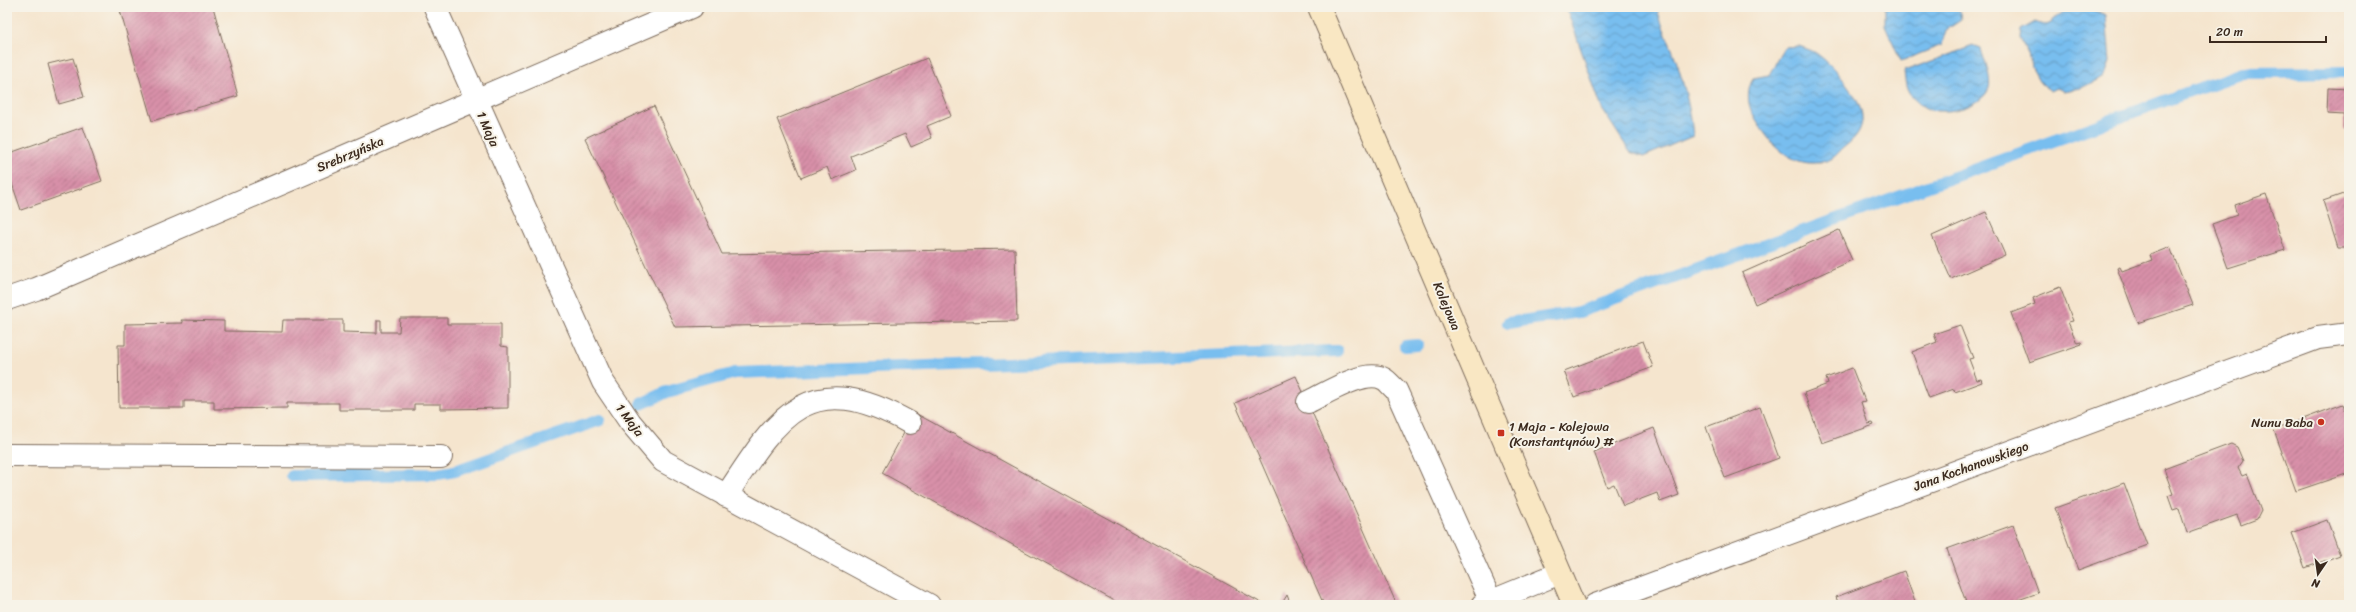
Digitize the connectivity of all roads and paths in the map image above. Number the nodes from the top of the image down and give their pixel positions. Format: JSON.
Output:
{"nodes":[{"id":1,"x":435,"y":7,"type":"edge"},
{"id":2,"x":692,"y":7,"type":"edge"},
{"id":3,"x":1319,"y":7,"type":"edge"},
{"id":4,"x":475,"y":101,"type":"junction"},
{"id":5,"x":7,"y":299,"type":"edge"},
{"id":6,"x":2349,"y":334,"type":"edge"},
{"id":7,"x":1308,"y":402,"type":"dead end"},
{"id":8,"x":910,"y":423,"type":"dead end"},
{"id":9,"x":7,"y":455,"type":"edge"},
{"id":10,"x":441,"y":457,"type":"dead end"},
{"id":11,"x":726,"y":496,"type":"junction"},
{"id":12,"x":1560,"y":573,"type":"junction"},
{"id":13,"x":1487,"y":603,"type":"edge"},
{"id":14,"x":929,"y":605,"type":"edge"},
{"id":15,"x":1574,"y":605,"type":"edge"},
{"id":16,"x":1595,"y":605,"type":"edge"}],
"edges":[{"from":1,"to":4,"type":"street","name":"1 Maja"},
{"from":2,"to":4,"type":"street","name":"Srebrzyńska"},
{"from":3,"to":12,"type":"street","name":"Kolejowa"},
{"from":4,"to":5,"type":"street","name":"Srebrzyńska"},
{"from":4,"to":11,"type":"street","name":"1 Maja"},
{"from":6,"to":16,"type":"street","name":"Jana Kochanowskiego"},
{"from":7,"to":13,"type":"street"},
{"from":8,"to":11,"type":"street"},
{"from":9,"to":10,"type":"street"},
{"from":11,"to":14,"type":"street","name":"1 Maja"},
{"from":12,"to":13,"type":"street"},
{"from":12,"to":15,"type":"street","name":"Kolejowa"}]}
